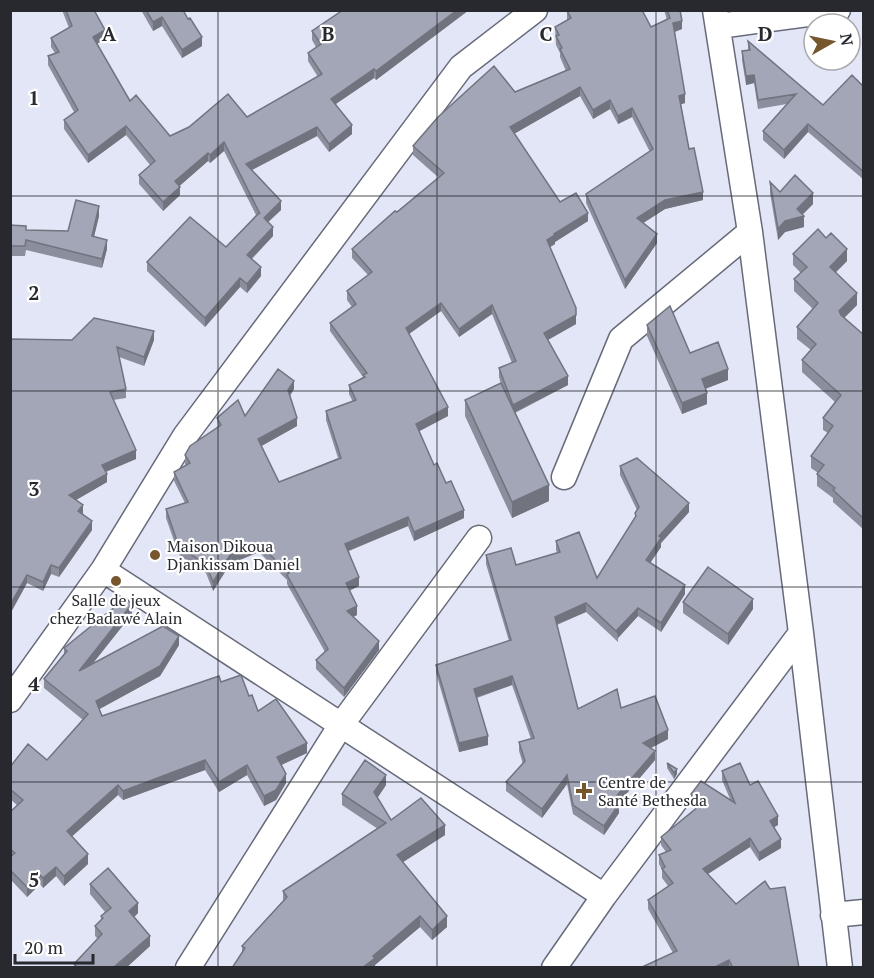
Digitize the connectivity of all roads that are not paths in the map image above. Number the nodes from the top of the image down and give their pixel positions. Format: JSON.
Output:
{"nodes":[{"id":1,"x":535,"y":10,"type":"edge"},
{"id":2,"x":838,"y":10,"type":"edge"},
{"id":3,"x":717,"y":18,"type":"edge"},
{"id":4,"x":750,"y":232,"type":"junction"},
{"id":5,"x":564,"y":477,"type":"dead end"},
{"id":6,"x":479,"y":538,"type":"dead end"},
{"id":7,"x":103,"y":570,"type":"junction"},
{"id":8,"x":801,"y":633,"type":"junction"},
{"id":9,"x":10,"y":700,"type":"edge"},
{"id":10,"x":341,"y":725,"type":"junction"},
{"id":11,"x":604,"y":896,"type":"junction"},
{"id":12,"x":864,"y":912,"type":"edge"},
{"id":13,"x":834,"y":915,"type":"junction"},
{"id":14,"x":188,"y":968,"type":"edge"},
{"id":15,"x":554,"y":968,"type":"edge"},
{"id":16,"x":840,"y":968,"type":"edge"}],
"edges":[{"from":1,"to":7,"type":"street"},
{"from":2,"to":3,"type":"street"},
{"from":3,"to":4,"type":"street"},
{"from":4,"to":5,"type":"street"},
{"from":4,"to":8,"type":"street"},
{"from":6,"to":10,"type":"street"},
{"from":7,"to":9,"type":"street"},
{"from":7,"to":10,"type":"street"},
{"from":8,"to":11,"type":"street"},
{"from":8,"to":13,"type":"street"},
{"from":10,"to":11,"type":"street"},
{"from":10,"to":14,"type":"street"},
{"from":11,"to":15,"type":"street"},
{"from":12,"to":13,"type":"street"},
{"from":13,"to":16,"type":"street"}]}
